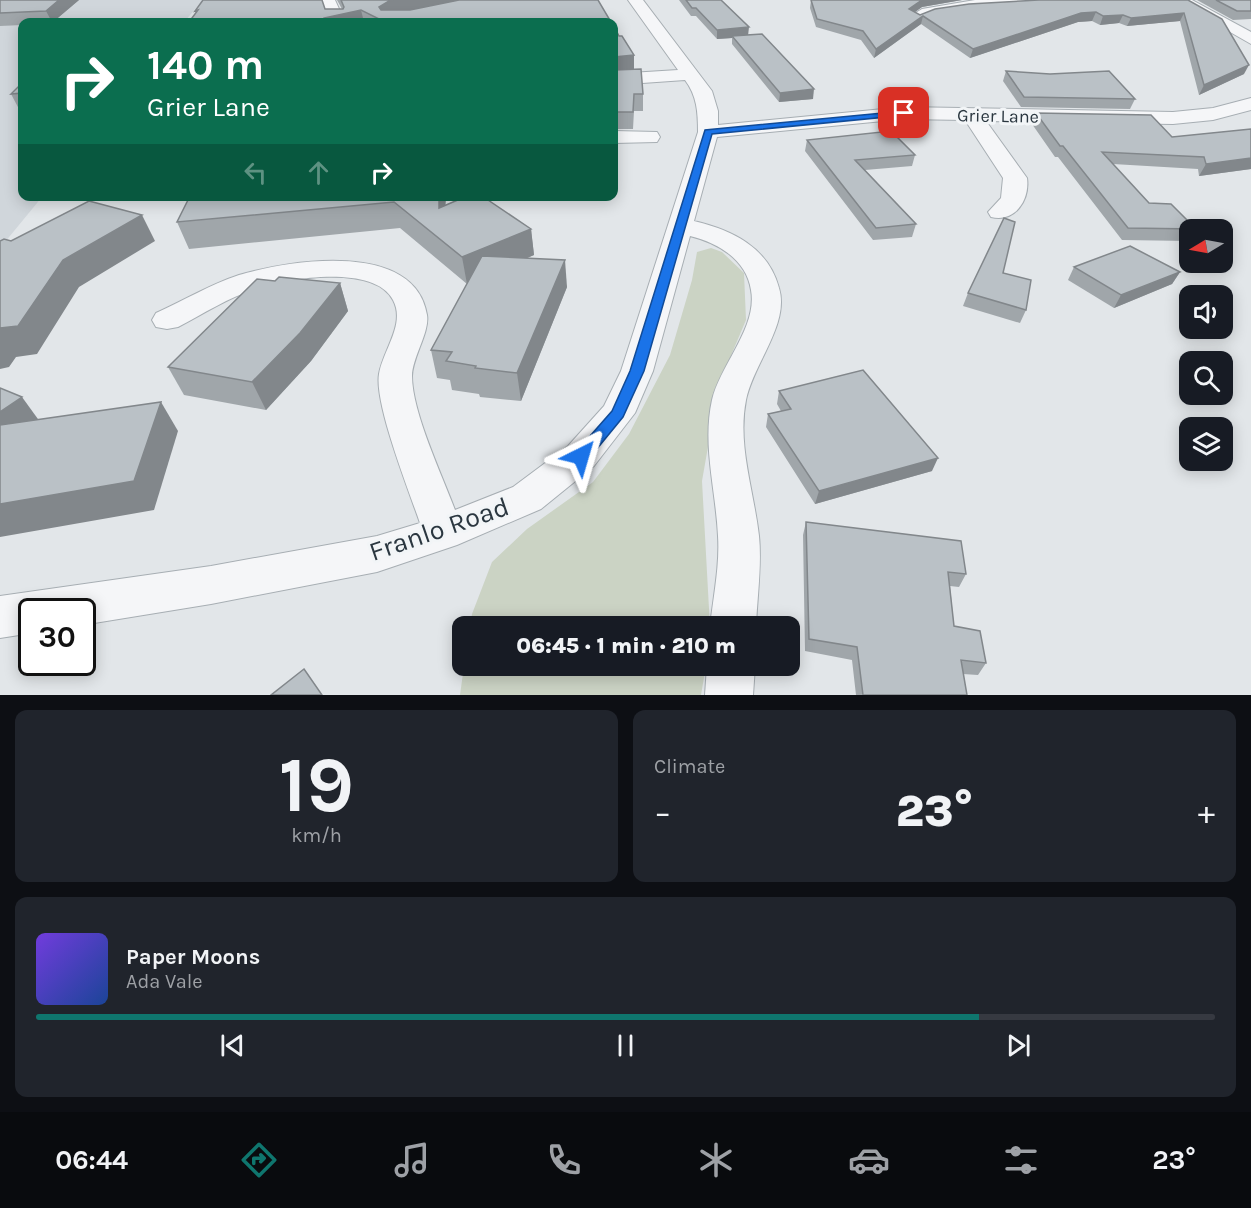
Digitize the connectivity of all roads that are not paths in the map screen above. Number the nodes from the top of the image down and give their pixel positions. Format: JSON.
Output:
{"nodes":[{"id":1,"x":328,"y":0,"type":"edge"},
{"id":2,"x":635,"y":0,"type":"edge"},
{"id":3,"x":1071,"y":0,"type":"edge"},
{"id":4,"x":1181,"y":0,"type":"edge"},
{"id":5,"x":917,"y":17,"type":"edge"},
{"id":6,"x":335,"y":18,"type":"edge"},
{"id":7,"x":1251,"y":39,"type":"edge"},
{"id":8,"x":692,"y":74,"type":"junction"},
{"id":9,"x":618,"y":80,"type":"edge"},
{"id":10,"x":1251,"y":104,"type":"edge"},
{"id":11,"x":972,"y":115,"type":"junction"},
{"id":12,"x":708,"y":132,"type":"junction"},
{"id":13,"x":618,"y":137,"type":"edge"},
{"id":14,"x":649,"y":137,"type":"dead end"},
{"id":15,"x":1000,"y":212,"type":"dead end"},
{"id":16,"x":679,"y":225,"type":"junction"},
{"id":17,"x":167,"y":320,"type":"dead end"},
{"id":18,"x":443,"y":533,"type":"junction"},
{"id":19,"x":96,"y":602,"type":"edge"},
{"id":20,"x":18,"y":615,"type":"edge"},
{"id":21,"x":734,"y":616,"type":"edge"},
{"id":22,"x":0,"y":618,"type":"edge"},
{"id":23,"x":730,"y":676,"type":"edge"},
{"id":24,"x":729,"y":695,"type":"edge"}],
"edges":[{"from":1,"to":6,"type":"street"},
{"from":2,"to":8,"type":"street","name":"Franlo Road"},
{"from":3,"to":5,"type":"street"},
{"from":4,"to":7,"type":"street"},
{"from":8,"to":9,"type":"street"},
{"from":8,"to":12,"type":"street","name":"Franlo Road"},
{"from":10,"to":11,"type":"street","name":"Grier Lane"},
{"from":11,"to":12,"type":"street","name":"Grier Lane"},
{"from":11,"to":15,"type":"street"},
{"from":12,"to":16,"type":"street","name":"Franlo Road"},
{"from":13,"to":14,"type":"street"},
{"from":16,"to":18,"type":"street","name":"Franlo Road"},
{"from":16,"to":21,"type":"street"},
{"from":17,"to":18,"type":"street"},
{"from":18,"to":19,"type":"street","name":"Franlo Road"},
{"from":20,"to":22,"type":"street","name":"Franlo Road"},
{"from":23,"to":24,"type":"street"}]}
